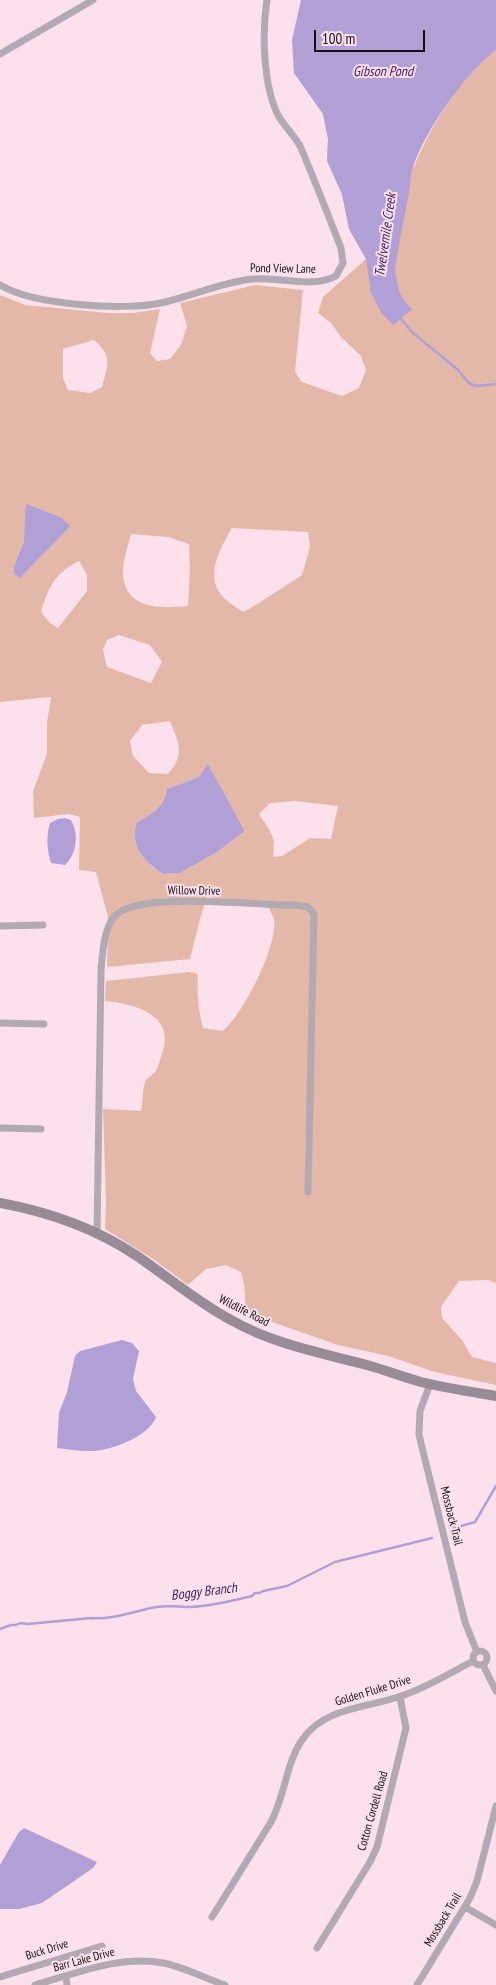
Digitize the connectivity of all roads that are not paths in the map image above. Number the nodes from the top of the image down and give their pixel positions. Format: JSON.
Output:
{"nodes":[{"id":1,"x":93,"y":0,"type":"edge"},
{"id":2,"x":267,"y":0,"type":"edge"},
{"id":3,"x":0,"y":54,"type":"edge"},
{"id":4,"x":0,"y":285,"type":"edge"},
{"id":5,"x":43,"y":925,"type":"dead end"},
{"id":6,"x":0,"y":926,"type":"edge"},
{"id":7,"x":0,"y":1023,"type":"edge"},
{"id":8,"x":44,"y":1024,"type":"dead end"},
{"id":9,"x":0,"y":1128,"type":"edge"},
{"id":10,"x":41,"y":1129,"type":"dead end"},
{"id":11,"x":308,"y":1192,"type":"dead end"},
{"id":12,"x":0,"y":1203,"type":"edge"},
{"id":13,"x":97,"y":1234,"type":"junction"},
{"id":14,"x":430,"y":1384,"type":"junction"},
{"id":15,"x":496,"y":1396,"type":"edge"},
{"id":16,"x":477,"y":1652,"type":"junction"},
{"id":17,"x":473,"y":1661,"type":"junction"},
{"id":18,"x":483,"y":1665,"type":"junction"},
{"id":19,"x":496,"y":1690,"type":"edge"},
{"id":20,"x":400,"y":1696,"type":"junction"},
{"id":21,"x":496,"y":1806,"type":"edge"},
{"id":22,"x":465,"y":1908,"type":"junction"},
{"id":23,"x":212,"y":1916,"type":"dead end"},
{"id":24,"x":496,"y":1925,"type":"edge"},
{"id":25,"x":102,"y":1946,"type":"dead end"},
{"id":26,"x":317,"y":1948,"type":"dead end"},
{"id":27,"x":66,"y":1976,"type":"junction"},
{"id":28,"x":0,"y":1977,"type":"edge"},
{"id":29,"x":35,"y":1985,"type":"edge"},
{"id":30,"x":68,"y":1985,"type":"edge"},
{"id":31,"x":226,"y":1985,"type":"edge"},
{"id":32,"x":417,"y":1985,"type":"edge"}],
"edges":[{"from":1,"to":3,"type":"street"},
{"from":2,"to":4,"type":"street","name":"Pond View Lane"},
{"from":5,"to":6,"type":"street"},
{"from":7,"to":8,"type":"street"},
{"from":9,"to":10,"type":"street"},
{"from":11,"to":13,"type":"street","name":"Willow Drive"},
{"from":12,"to":13,"type":"street","name":"Wildlife Road"},
{"from":13,"to":14,"type":"street","name":"Wildlife Road"},
{"from":14,"to":15,"type":"street","name":"Wildlife Road"},
{"from":14,"to":16,"type":"street","name":"Mossback Trail"},
{"from":16,"to":17,"type":"street"},
{"from":16,"to":18,"type":"street","name":"Mossback Trail"},
{"from":17,"to":18,"type":"street"},
{"from":17,"to":20,"type":"street","name":"Golden Fluke Drive"},
{"from":18,"to":19,"type":"street","name":"Mossback Trail"},
{"from":20,"to":23,"type":"street","name":"Golden Fluke Drive"},
{"from":20,"to":26,"type":"street","name":"Cotton Cordell Road"},
{"from":21,"to":22,"type":"street","name":"Mossback Trail"},
{"from":22,"to":24,"type":"street"},
{"from":22,"to":32,"type":"street","name":"Mossback Trail"},
{"from":25,"to":28,"type":"street","name":"Buck Drive"},
{"from":27,"to":29,"type":"street","name":"Barr Lake Drive"},
{"from":27,"to":30,"type":"street"},
{"from":27,"to":31,"type":"street","name":"Barr Lake Drive"}]}
